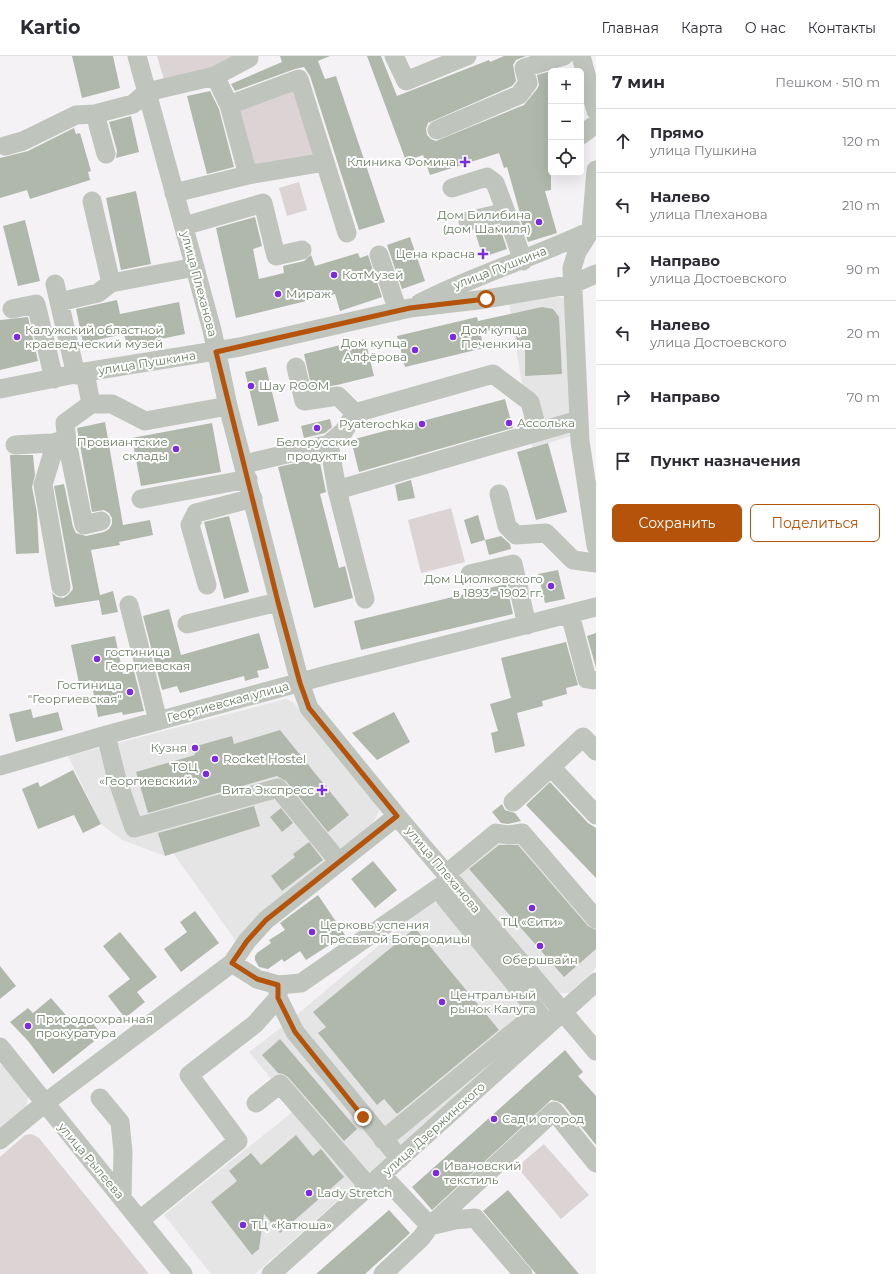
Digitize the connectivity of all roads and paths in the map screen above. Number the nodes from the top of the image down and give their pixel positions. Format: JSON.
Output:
{"nodes":[{"id":1,"x":137,"y":56,"type":"edge"},
{"id":2,"x":249,"y":56,"type":"edge"},
{"id":3,"x":394,"y":56,"type":"edge"},
{"id":4,"x":467,"y":56,"type":"edge"},
{"id":5,"x":564,"y":56,"type":"edge"},
{"id":6,"x":581,"y":56,"type":"edge"},
{"id":7,"x":522,"y":62,"type":"edge"},
{"id":8,"x":215,"y":76,"type":"junction"},
{"id":9,"x":592,"y":82,"type":"edge"},
{"id":10,"x":147,"y":92,"type":"junction"},
{"id":11,"x":229,"y":105,"type":"junction"},
{"id":12,"x":596,"y":111,"type":"edge"},
{"id":13,"x":96,"y":114,"type":"junction"},
{"id":14,"x":596,"y":124,"type":"edge"},
{"id":15,"x":437,"y":130,"type":"dead end"},
{"id":16,"x":584,"y":133,"type":"edge"},
{"id":17,"x":5,"y":146,"type":"dead end"},
{"id":18,"x":106,"y":154,"type":"dead end"},
{"id":19,"x":325,"y":162,"type":"junction"},
{"id":20,"x":596,"y":170,"type":"edge"},
{"id":21,"x":248,"y":175,"type":"junction"},
{"id":22,"x":452,"y":188,"type":"dead end"},
{"id":23,"x":174,"y":193,"type":"junction"},
{"id":24,"x":92,"y":201,"type":"dead end"},
{"id":25,"x":506,"y":212,"type":"junction"},
{"id":26,"x":468,"y":221,"type":"dead end"},
{"id":27,"x":184,"y":226,"type":"junction"},
{"id":28,"x":593,"y":229,"type":"edge"},
{"id":29,"x":347,"y":233,"type":"dead end"},
{"id":30,"x":302,"y":250,"type":"dead end"},
{"id":31,"x":576,"y":252,"type":"junction"},
{"id":32,"x":379,"y":256,"type":"dead end"},
{"id":33,"x":523,"y":260,"type":"junction"},
{"id":34,"x":195,"y":267,"type":"junction"},
{"id":35,"x":596,"y":274,"type":"edge"},
{"id":36,"x":111,"y":283,"type":"junction"},
{"id":37,"x":573,"y":284,"type":"junction"},
{"id":38,"x":12,"y":309,"type":"dead end"},
{"id":39,"x":404,"y":310,"type":"junction"},
{"id":40,"x":216,"y":352,"type":"junction"},
{"id":41,"x":296,"y":367,"type":"dead end"},
{"id":42,"x":81,"y":374,"type":"junction"},
{"id":43,"x":54,"y":379,"type":"junction"},
{"id":44,"x":0,"y":389,"type":"edge"},
{"id":45,"x":91,"y":404,"type":"junction"},
{"id":46,"x":228,"y":406,"type":"junction"},
{"id":47,"x":355,"y":413,"type":"junction"},
{"id":48,"x":579,"y":420,"type":"junction"},
{"id":49,"x":538,"y":432,"type":"junction"},
{"id":50,"x":62,"y":442,"type":"junction"},
{"id":51,"x":329,"y":444,"type":"junction"},
{"id":52,"x":15,"y":445,"type":"dead end"},
{"id":53,"x":246,"y":471,"type":"junction"},
{"id":54,"x":337,"y":490,"type":"junction"},
{"id":55,"x":499,"y":494,"type":"dead end"},
{"id":56,"x":253,"y":498,"type":"junction"},
{"id":57,"x":141,"y":499,"type":"dead end"},
{"id":58,"x":101,"y":521,"type":"dead end"},
{"id":59,"x":596,"y":546,"type":"edge"},
{"id":60,"x":596,"y":563,"type":"edge"},
{"id":61,"x":470,"y":574,"type":"dead end"},
{"id":62,"x":207,"y":585,"type":"dead end"},
{"id":63,"x":62,"y":587,"type":"dead end"},
{"id":64,"x":364,"y":599,"type":"dead end"},
{"id":65,"x":278,"y":602,"type":"junction"},
{"id":66,"x":129,"y":605,"type":"dead end"},
{"id":67,"x":596,"y":607,"type":"edge"},
{"id":68,"x":570,"y":614,"type":"junction"},
{"id":69,"x":187,"y":624,"type":"dead end"},
{"id":70,"x":527,"y":625,"type":"junction"},
{"id":71,"x":594,"y":680,"type":"dead end"},
{"id":72,"x":300,"y":683,"type":"junction"},
{"id":73,"x":158,"y":721,"type":"junction"},
{"id":74,"x":106,"y":735,"type":"junction"},
{"id":75,"x":596,"y":751,"type":"edge"},
{"id":76,"x":0,"y":766,"type":"edge"},
{"id":77,"x":551,"y":767,"type":"junction"},
{"id":78,"x":513,"y":802,"type":"dead end"},
{"id":79,"x":596,"y":815,"type":"edge"},
{"id":80,"x":397,"y":816,"type":"junction"},
{"id":81,"x":339,"y":862,"type":"junction"},
{"id":82,"x":449,"y":876,"type":"junction"},
{"id":83,"x":445,"y":898,"type":"dead end"},
{"id":84,"x":596,"y":919,"type":"edge"},
{"id":85,"x":232,"y":963,"type":"junction"},
{"id":86,"x":596,"y":982,"type":"edge"},
{"id":87,"x":278,"y":992,"type":"junction"},
{"id":88,"x":563,"y":1013,"type":"junction"},
{"id":89,"x":543,"y":1019,"type":"junction"},
{"id":90,"x":0,"y":1047,"type":"edge"},
{"id":91,"x":596,"y":1051,"type":"edge"},
{"id":92,"x":100,"y":1098,"type":"dead end"},
{"id":93,"x":45,"y":1103,"type":"junction"},
{"id":94,"x":256,"y":1103,"type":"dead end"},
{"id":95,"x":0,"y":1140,"type":"edge"},
{"id":96,"x":318,"y":1140,"type":"dead end"},
{"id":97,"x":383,"y":1140,"type":"junction"},
{"id":98,"x":400,"y":1159,"type":"junction"},
{"id":99,"x":596,"y":1163,"type":"edge"},
{"id":100,"x":371,"y":1185,"type":"junction"},
{"id":101,"x":122,"y":1198,"type":"junction"},
{"id":102,"x":140,"y":1220,"type":"junction"},
{"id":103,"x":430,"y":1226,"type":"junction"},
{"id":104,"x":183,"y":1274,"type":"edge"},
{"id":105,"x":271,"y":1274,"type":"edge"},
{"id":106,"x":383,"y":1274,"type":"edge"},
{"id":107,"x":523,"y":1274,"type":"edge"}],
"edges":[{"from":1,"to":10,"type":"street","name":"улица Плеханова"},
{"from":2,"to":8,"type":"street"},
{"from":3,"to":4,"type":"street"},
{"from":5,"to":7,"type":"street"},
{"from":6,"to":9,"type":"street"},
{"from":7,"to":15,"type":"street"},
{"from":8,"to":10,"type":"street"},
{"from":8,"to":11,"type":"street"},
{"from":9,"to":12,"type":"street"},
{"from":10,"to":13,"type":"street"},
{"from":10,"to":23,"type":"street","name":"улица Плеханова"},
{"from":11,"to":19,"type":"street"},
{"from":11,"to":21,"type":"street"},
{"from":13,"to":17,"type":"street"},
{"from":13,"to":18,"type":"street"},
{"from":14,"to":16,"type":"street"},
{"from":19,"to":21,"type":"street"},
{"from":19,"to":29,"type":"street"},
{"from":20,"to":28,"type":"street"},
{"from":21,"to":23,"type":"street"},
{"from":22,"to":25,"type":"street"},
{"from":23,"to":27,"type":"street","name":"улица Плеханова"},
{"from":24,"to":36,"type":"street"},
{"from":25,"to":26,"type":"street"},
{"from":25,"to":33,"type":"street"},
{"from":27,"to":30,"type":"street"},
{"from":27,"to":34,"type":"street","name":"улица Плеханова"},
{"from":28,"to":31,"type":"street"},
{"from":28,"to":33,"type":"street","name":"улица Пушкина"},
{"from":31,"to":35,"type":"street"},
{"from":31,"to":37,"type":"street"},
{"from":32,"to":39,"type":"street"},
{"from":33,"to":39,"type":"street","name":"улица Пушкина"},
{"from":34,"to":36,"type":"street"},
{"from":34,"to":40,"type":"street","name":"улица Плеханова"},
{"from":35,"to":37,"type":"street","name":"улица Пушкина"},
{"from":36,"to":42,"type":"street"},
{"from":37,"to":39,"type":"street","name":"улица Пушкина"},
{"from":37,"to":48,"type":"street"},
{"from":38,"to":43,"type":"street"},
{"from":39,"to":40,"type":"street","name":"улица Пушкина"},
{"from":40,"to":42,"type":"street","name":"улица Пушкина"},
{"from":40,"to":46,"type":"street","name":"улица Плеханова"},
{"from":41,"to":47,"type":"street"},
{"from":42,"to":43,"type":"street","name":"улица Пушкина"},
{"from":42,"to":45,"type":"street"},
{"from":43,"to":44,"type":"street","name":"улица Пушкина"},
{"from":45,"to":46,"type":"street"},
{"from":45,"to":50,"type":"street"},
{"from":46,"to":53,"type":"street","name":"улица Плеханова"},
{"from":47,"to":49,"type":"street"},
{"from":47,"to":51,"type":"street"},
{"from":48,"to":49,"type":"street"},
{"from":48,"to":59,"type":"street"},
{"from":49,"to":54,"type":"street"},
{"from":50,"to":52,"type":"street"},
{"from":50,"to":58,"type":"street"},
{"from":50,"to":63,"type":"street"},
{"from":51,"to":53,"type":"street"},
{"from":51,"to":54,"type":"street"},
{"from":53,"to":56,"type":"street","name":"улица Плеханова"},
{"from":53,"to":57,"type":"street"},
{"from":54,"to":64,"type":"street"},
{"from":55,"to":60,"type":"street"},
{"from":56,"to":62,"type":"street"},
{"from":56,"to":65,"type":"street","name":"улица Плеханова"},
{"from":61,"to":70,"type":"street"},
{"from":65,"to":69,"type":"street"},
{"from":65,"to":72,"type":"street","name":"улица Плеханова"},
{"from":66,"to":73,"type":"street"},
{"from":67,"to":68,"type":"street","name":"Георгиевская улица"},
{"from":68,"to":70,"type":"street","name":"Георгиевская улица"},
{"from":68,"to":71,"type":"street"},
{"from":70,"to":72,"type":"street","name":"Георгиевская улица"},
{"from":72,"to":73,"type":"street","name":"Георгиевская улица"},
{"from":72,"to":80,"type":"street","name":"улица Плеханова"},
{"from":73,"to":74,"type":"street","name":"Георгиевская улица"},
{"from":74,"to":76,"type":"street","name":"Георгиевская улица"},
{"from":74,"to":81,"type":"street"},
{"from":75,"to":77,"type":"street"},
{"from":77,"to":78,"type":"street"},
{"from":77,"to":79,"type":"street"},
{"from":80,"to":81,"type":"street"},
{"from":80,"to":82,"type":"street","name":"улица Плеханова"},
{"from":81,"to":85,"type":"street"},
{"from":82,"to":84,"type":"street"},
{"from":82,"to":87,"type":"street"},
{"from":82,"to":88,"type":"street","name":"улица Плеханова"},
{"from":83,"to":89,"type":"street"},
{"from":85,"to":87,"type":"street"},
{"from":85,"to":93,"type":"street"},
{"from":86,"to":88,"type":"street","name":"улица Дзержинского"},
{"from":87,"to":97,"type":"street"},
{"from":87,"to":102,"type":"street"},
{"from":88,"to":89,"type":"street","name":"улица Дзержинского"},
{"from":88,"to":91,"type":"street","name":"улица Плеханова"},
{"from":89,"to":97,"type":"street"},
{"from":89,"to":98,"type":"street","name":"улица Дзержинского"},
{"from":90,"to":93,"type":"street","name":"улица Рылеева"},
{"from":92,"to":101,"type":"street"},
{"from":93,"to":95,"type":"street"},
{"from":93,"to":101,"type":"street","name":"улица Рылеева"},
{"from":94,"to":100,"type":"street"},
{"from":96,"to":100,"type":"street"},
{"from":97,"to":98,"type":"street"},
{"from":98,"to":100,"type":"street","name":"улица Дзержинского"},
{"from":99,"to":103,"type":"street"},
{"from":100,"to":103,"type":"street"},
{"from":100,"to":105,"type":"street","name":"улица Дзержинского"},
{"from":101,"to":102,"type":"street","name":"улица Рылеева"},
{"from":102,"to":104,"type":"street","name":"улица Рылеева"},
{"from":103,"to":106,"type":"street"},
{"from":103,"to":107,"type":"street"}]}
